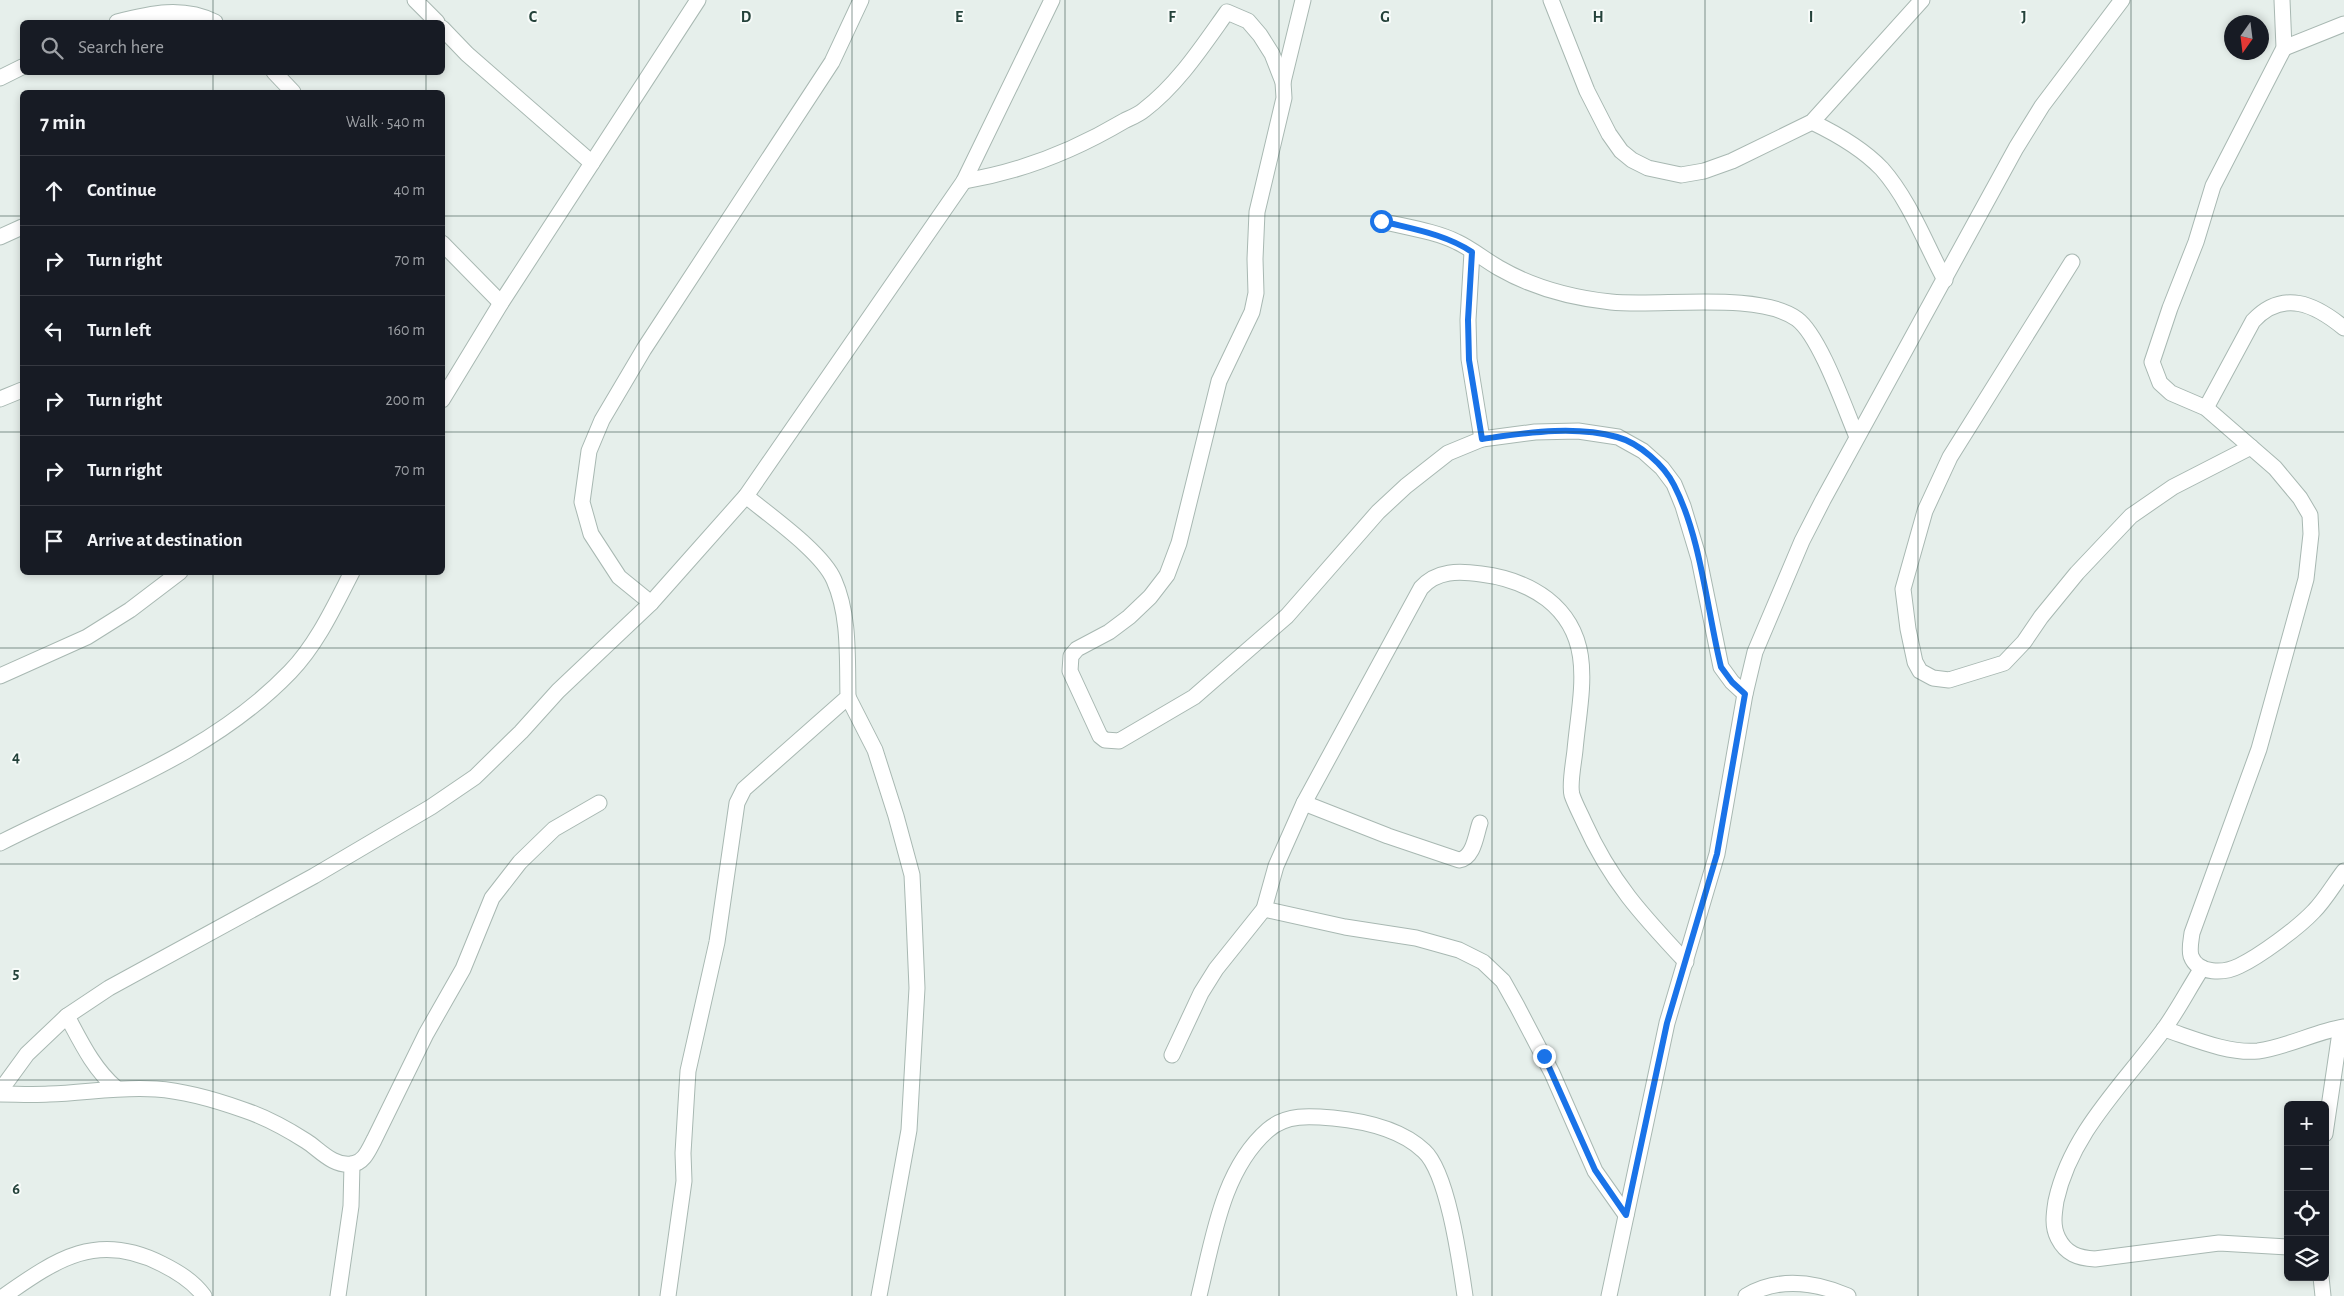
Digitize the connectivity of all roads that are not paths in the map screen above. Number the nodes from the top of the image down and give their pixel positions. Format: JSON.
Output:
{"nodes":[{"id":1,"x":415,"y":0,"type":"edge"},
{"id":2,"x":698,"y":0,"type":"edge"},
{"id":3,"x":861,"y":0,"type":"edge"},
{"id":4,"x":1052,"y":0,"type":"edge"},
{"id":5,"x":1303,"y":0,"type":"edge"},
{"id":6,"x":1551,"y":0,"type":"edge"},
{"id":7,"x":1922,"y":0,"type":"edge"},
{"id":8,"x":2122,"y":0,"type":"edge"},
{"id":9,"x":2282,"y":0,"type":"edge"},
{"id":10,"x":1229,"y":6,"type":"edge"},
{"id":11,"x":127,"y":20,"type":"edge"},
{"id":12,"x":211,"y":20,"type":"edge"},
{"id":13,"x":435,"y":20,"type":"edge"},
{"id":14,"x":2344,"y":24,"type":"edge"},
{"id":15,"x":445,"y":31,"type":"edge"},
{"id":16,"x":2284,"y":48,"type":"junction"},
{"id":17,"x":20,"y":68,"type":"edge"},
{"id":18,"x":277,"y":75,"type":"edge"},
{"id":19,"x":0,"y":78,"type":"edge"},
{"id":20,"x":1284,"y":82,"type":"junction"},
{"id":21,"x":292,"y":90,"type":"edge"},
{"id":22,"x":1812,"y":122,"type":"junction"},
{"id":23,"x":592,"y":164,"type":"junction"},
{"id":24,"x":964,"y":180,"type":"junction"},
{"id":25,"x":1381,"y":221,"type":"dead end"},
{"id":26,"x":20,"y":228,"type":"edge"},
{"id":27,"x":0,"y":237,"type":"edge"},
{"id":28,"x":445,"y":246,"type":"edge"},
{"id":29,"x":1472,"y":252,"type":"junction"},
{"id":30,"x":2072,"y":262,"type":"dead end"},
{"id":31,"x":1944,"y":280,"type":"junction"},
{"id":32,"x":502,"y":303,"type":"junction"},
{"id":33,"x":2344,"y":328,"type":"edge"},
{"id":34,"x":20,"y":391,"type":"edge"},
{"id":35,"x":445,"y":395,"type":"edge"},
{"id":36,"x":0,"y":399,"type":"edge"},
{"id":37,"x":2206,"y":408,"type":"junction"},
{"id":38,"x":1857,"y":437,"type":"junction"},
{"id":39,"x":1482,"y":439,"type":"junction"},
{"id":40,"x":2251,"y":447,"type":"junction"},
{"id":41,"x":746,"y":496,"type":"junction"},
{"id":42,"x":176,"y":575,"type":"edge"},
{"id":43,"x":350,"y":575,"type":"edge"},
{"id":44,"x":651,"y":603,"type":"junction"},
{"id":45,"x":0,"y":676,"type":"edge"},
{"id":46,"x":1745,"y":694,"type":"junction"},
{"id":47,"x":848,"y":697,"type":"junction"},
{"id":48,"x":599,"y":803,"type":"dead end"},
{"id":49,"x":1304,"y":803,"type":"junction"},
{"id":50,"x":1480,"y":823,"type":"dead end"},
{"id":51,"x":0,"y":843,"type":"edge"},
{"id":52,"x":2344,"y":871,"type":"edge"},
{"id":53,"x":1264,"y":909,"type":"junction"},
{"id":54,"x":1686,"y":962,"type":"junction"},
{"id":55,"x":2202,"y":968,"type":"junction"},
{"id":56,"x":67,"y":1016,"type":"junction"},
{"id":57,"x":2344,"y":1028,"type":"edge"},
{"id":58,"x":2164,"y":1029,"type":"junction"},
{"id":59,"x":1172,"y":1055,"type":"dead end"},
{"id":60,"x":116,"y":1088,"type":"junction"},
{"id":61,"x":0,"y":1092,"type":"edge"},
{"id":62,"x":2329,"y":1107,"type":"edge"},
{"id":63,"x":352,"y":1164,"type":"junction"},
{"id":64,"x":1626,"y":1215,"type":"junction"},
{"id":65,"x":2284,"y":1247,"type":"edge"},
{"id":66,"x":2321,"y":1281,"type":"edge"},
{"id":67,"x":4,"y":1296,"type":"edge"},
{"id":68,"x":204,"y":1296,"type":"edge"},
{"id":69,"x":338,"y":1296,"type":"edge"},
{"id":70,"x":668,"y":1296,"type":"edge"},
{"id":71,"x":879,"y":1296,"type":"edge"},
{"id":72,"x":1199,"y":1296,"type":"edge"},
{"id":73,"x":1465,"y":1296,"type":"edge"},
{"id":74,"x":1609,"y":1296,"type":"edge"},
{"id":75,"x":1746,"y":1296,"type":"edge"},
{"id":76,"x":1848,"y":1296,"type":"edge"},
{"id":77,"x":2323,"y":1296,"type":"edge"}],
"edges":[{"from":1,"to":13,"type":"street"},
{"from":2,"to":23,"type":"street"},
{"from":3,"to":44,"type":"street"},
{"from":4,"to":24,"type":"street"},
{"from":5,"to":20,"type":"street"},
{"from":6,"to":22,"type":"street"},
{"from":7,"to":22,"type":"street"},
{"from":8,"to":31,"type":"street"},
{"from":9,"to":16,"type":"street"},
{"from":10,"to":20,"type":"street"},
{"from":10,"to":24,"type":"street"},
{"from":11,"to":12,"type":"street"},
{"from":14,"to":16,"type":"street"},
{"from":15,"to":23,"type":"street"},
{"from":16,"to":37,"type":"street"},
{"from":17,"to":19,"type":"street"},
{"from":18,"to":21,"type":"street"},
{"from":20,"to":39,"type":"street"},
{"from":22,"to":31,"type":"street"},
{"from":23,"to":32,"type":"street"},
{"from":24,"to":41,"type":"street"},
{"from":25,"to":29,"type":"street"},
{"from":26,"to":27,"type":"street"},
{"from":28,"to":32,"type":"street"},
{"from":29,"to":38,"type":"street"},
{"from":29,"to":39,"type":"street"},
{"from":30,"to":40,"type":"street"},
{"from":31,"to":38,"type":"street"},
{"from":32,"to":35,"type":"street"},
{"from":33,"to":37,"type":"street"},
{"from":34,"to":36,"type":"street"},
{"from":37,"to":40,"type":"street"},
{"from":38,"to":46,"type":"street"},
{"from":39,"to":46,"type":"street"},
{"from":40,"to":55,"type":"street"},
{"from":41,"to":44,"type":"street"},
{"from":41,"to":47,"type":"street"},
{"from":42,"to":45,"type":"street"},
{"from":43,"to":51,"type":"street"},
{"from":44,"to":56,"type":"street"},
{"from":46,"to":54,"type":"street"},
{"from":47,"to":70,"type":"street"},
{"from":47,"to":71,"type":"street"},
{"from":48,"to":63,"type":"street"},
{"from":49,"to":50,"type":"street"},
{"from":49,"to":53,"type":"street"},
{"from":49,"to":54,"type":"street"},
{"from":52,"to":55,"type":"street"},
{"from":53,"to":59,"type":"street"},
{"from":53,"to":64,"type":"street"},
{"from":54,"to":64,"type":"street"},
{"from":55,"to":58,"type":"street"},
{"from":56,"to":60,"type":"street"},
{"from":56,"to":61,"type":"street"},
{"from":57,"to":58,"type":"street"},
{"from":57,"to":62,"type":"street"},
{"from":58,"to":65,"type":"street"},
{"from":60,"to":61,"type":"street"},
{"from":60,"to":63,"type":"street"},
{"from":63,"to":69,"type":"street"},
{"from":64,"to":74,"type":"street"},
{"from":66,"to":77,"type":"street"},
{"from":67,"to":68,"type":"street"},
{"from":72,"to":73,"type":"street"},
{"from":75,"to":76,"type":"street"}]}
